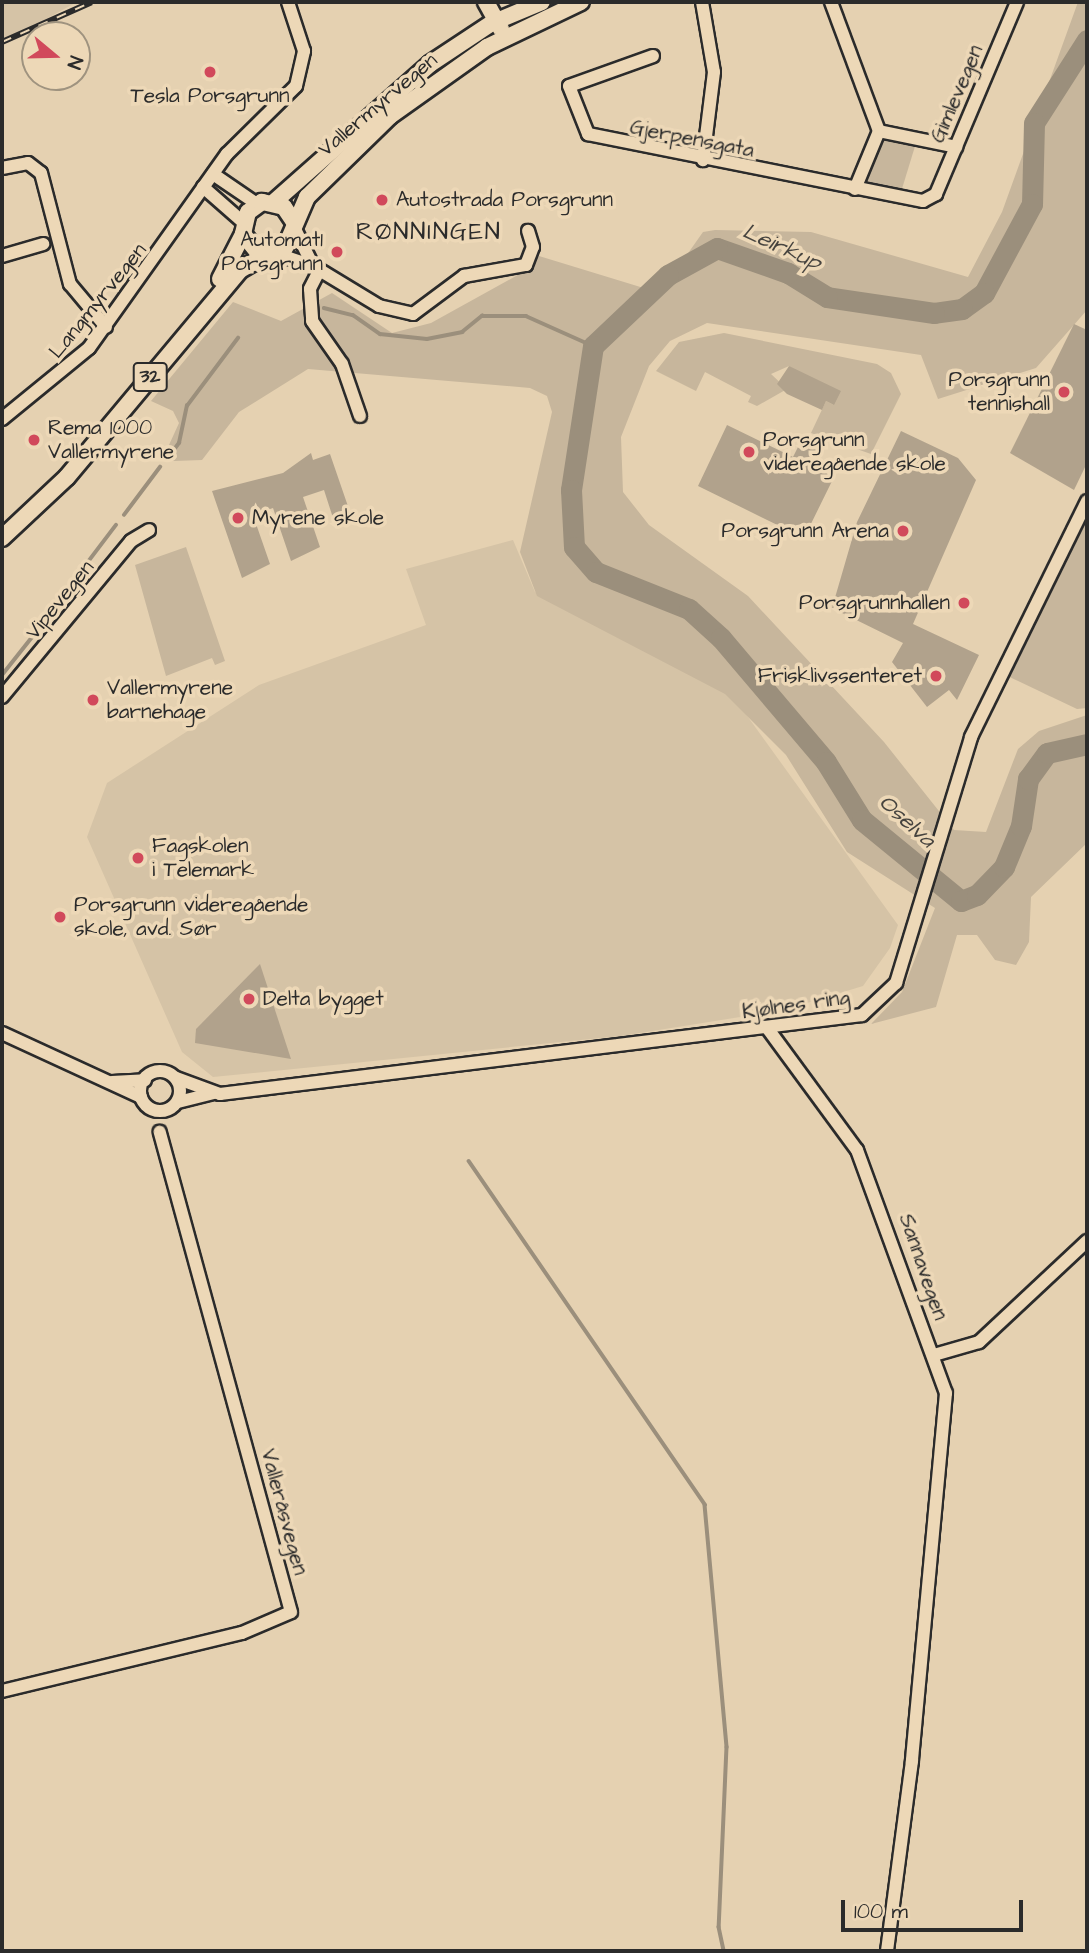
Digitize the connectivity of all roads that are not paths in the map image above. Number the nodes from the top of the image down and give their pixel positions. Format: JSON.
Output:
{"nodes":[{"id":1,"x":288,"y":2,"type":"edge"},
{"id":2,"x":485,"y":2,"type":"edge"},
{"id":3,"x":542,"y":2,"type":"edge"},
{"id":4,"x":581,"y":2,"type":"edge"},
{"id":5,"x":702,"y":2,"type":"edge"},
{"id":6,"x":831,"y":2,"type":"edge"},
{"id":7,"x":1017,"y":2,"type":"edge"},
{"id":8,"x":510,"y":8,"type":"edge"},
{"id":9,"x":492,"y":23,"type":"junction"},
{"id":10,"x":508,"y":34,"type":"junction"},
{"id":11,"x":653,"y":56,"type":"dead end"},
{"id":12,"x":879,"y":131,"type":"junction"},
{"id":13,"x":956,"y":147,"type":"junction"},
{"id":14,"x":703,"y":160,"type":"junction"},
{"id":15,"x":2,"y":169,"type":"edge"},
{"id":16,"x":213,"y":174,"type":"junction"},
{"id":17,"x":203,"y":187,"type":"junction"},
{"id":18,"x":855,"y":189,"type":"junction"},
{"id":19,"x":930,"y":200,"type":"joint"},
{"id":20,"x":274,"y":202,"type":"junction"},
{"id":21,"x":257,"y":204,"type":"junction"},
{"id":22,"x":294,"y":225,"type":"junction"},
{"id":23,"x":243,"y":228,"type":"junction"},
{"id":24,"x":528,"y":231,"type":"dead end"},
{"id":25,"x":43,"y":244,"type":"dead end"},
{"id":26,"x":271,"y":253,"type":"junction"},
{"id":27,"x":2,"y":256,"type":"edge"},
{"id":28,"x":316,"y":268,"type":"junction"},
{"id":29,"x":106,"y":327,"type":"junction"},
{"id":30,"x":360,"y":416,"type":"dead end"},
{"id":31,"x":2,"y":419,"type":"edge"},
{"id":32,"x":1087,"y":501,"type":"edge"},
{"id":33,"x":35,"y":506,"type":"junction"},
{"id":34,"x":149,"y":530,"type":"dead end"},
{"id":35,"x":2,"y":538,"type":"edge"},
{"id":36,"x":2,"y":697,"type":"edge"},
{"id":37,"x":768,"y":1029,"type":"junction"},
{"id":38,"x":2,"y":1033,"type":"edge"},
{"id":39,"x":176,"y":1078,"type":"junction"},
{"id":40,"x":145,"y":1080,"type":"junction"},
{"id":41,"x":112,"y":1082,"type":"junction"},
{"id":42,"x":213,"y":1093,"type":"junction"},
{"id":43,"x":141,"y":1097,"type":"junction"},
{"id":44,"x":178,"y":1102,"type":"junction"},
{"id":45,"x":160,"y":1132,"type":"dead end"},
{"id":46,"x":1087,"y":1241,"type":"edge"},
{"id":47,"x":934,"y":1355,"type":"junction"},
{"id":48,"x":2,"y":1691,"type":"edge"},
{"id":49,"x":887,"y":1951,"type":"edge"}],
"edges":[{"from":1,"to":16,"type":"street","name":"Langmyrvegen"},
{"from":2,"to":9,"type":"main road"},
{"from":3,"to":8,"type":"main road","name":"Vallermyrvegen"},
{"from":4,"to":10,"type":"main road","name":"Vallermyrvegen","number":"32"},
{"from":5,"to":14,"type":"street"},
{"from":6,"to":12,"type":"street"},
{"from":7,"to":13,"type":"street","name":"Gimlevegen"},
{"from":8,"to":9,"type":"main road","name":"Vallermyrvegen"},
{"from":8,"to":10,"type":"main road"},
{"from":9,"to":10,"type":"main road"},
{"from":9,"to":20,"type":"main road","name":"Vallermyrvegen"},
{"from":10,"to":22,"type":"main road","name":"Vallermyrvegen","number":"32"},
{"from":11,"to":14,"type":"street","name":"Gjerpensgata"},
{"from":12,"to":13,"type":"street"},
{"from":12,"to":18,"type":"street"},
{"from":13,"to":19,"type":"street","name":"Gimlevegen"},
{"from":14,"to":18,"type":"street","name":"Gjerpensgata"},
{"from":15,"to":29,"type":"street"},
{"from":16,"to":17,"type":"street","name":"Langmyrvegen"},
{"from":16,"to":21,"type":"street"},
{"from":17,"to":23,"type":"street"},
{"from":17,"to":29,"type":"street","name":"Langmyrvegen"},
{"from":18,"to":19,"type":"street","name":"Gjerpensgata"},
{"from":20,"to":21,"type":"main road"},
{"from":20,"to":22,"type":"main road"},
{"from":21,"to":23,"type":"main road","number":"32"},
{"from":22,"to":26,"type":"main road","number":"32"},
{"from":22,"to":28,"type":"street"},
{"from":23,"to":26,"type":"main road"},
{"from":23,"to":33,"type":"main road","number":"32"},
{"from":24,"to":28,"type":"street"},
{"from":25,"to":27,"type":"street"},
{"from":26,"to":28,"type":"street"},
{"from":26,"to":33,"type":"main road","number":"32"},
{"from":28,"to":30,"type":"street"},
{"from":29,"to":31,"type":"street","name":"Langmyrvegen"},
{"from":32,"to":37,"type":"street","name":"Kjølnes ring"},
{"from":33,"to":35,"type":"main road","number":"32"},
{"from":34,"to":36,"type":"street","name":"Vipevegen"},
{"from":37,"to":42,"type":"street","name":"Kjølnes ring"},
{"from":37,"to":47,"type":"street","name":"Sannavegen"},
{"from":38,"to":41,"type":"street"},
{"from":39,"to":40,"type":"street"},
{"from":39,"to":42,"type":"street","name":"Kjølnes ring"},
{"from":39,"to":44,"type":"street"},
{"from":40,"to":41,"type":"street"},
{"from":40,"to":43,"type":"street"},
{"from":41,"to":43,"type":"street"},
{"from":42,"to":44,"type":"street","name":"Kjølnes ring"},
{"from":43,"to":44,"type":"street"},
{"from":45,"to":48,"type":"street","name":"Valleråsvegen"},
{"from":46,"to":47,"type":"street"},
{"from":47,"to":49,"type":"street","name":"Sannavegen"}]}
